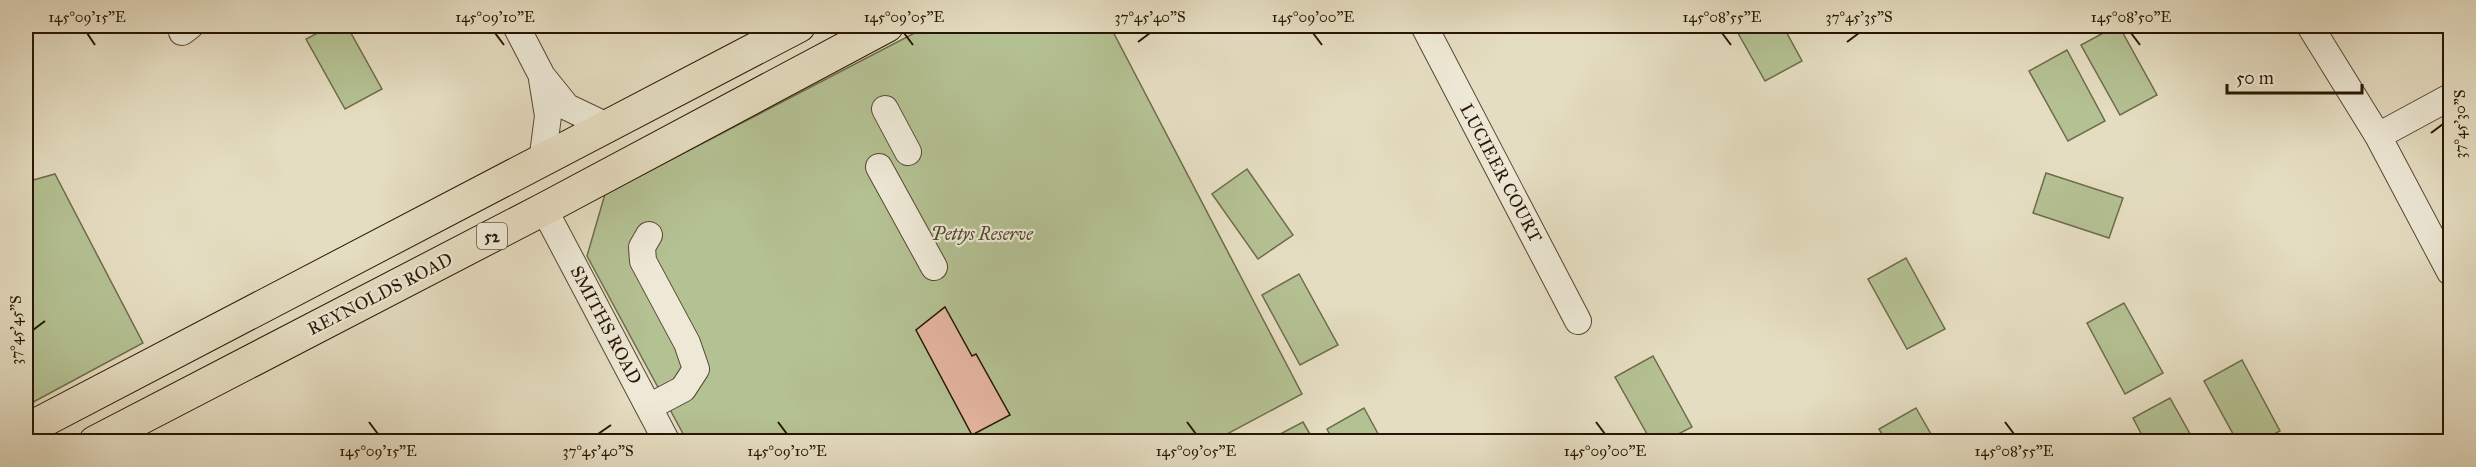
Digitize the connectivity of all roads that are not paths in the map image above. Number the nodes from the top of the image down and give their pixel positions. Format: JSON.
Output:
{"nodes":[{"id":1,"x":516,"y":26,"type":"edge"},
{"id":2,"x":799,"y":26,"type":"edge"},
{"id":3,"x":886,"y":26,"type":"edge"},
{"id":4,"x":1424,"y":26,"type":"edge"},
{"id":5,"x":2310,"y":26,"type":"edge"},
{"id":6,"x":542,"y":76,"type":"junction"},
{"id":7,"x":2451,"y":97,"type":"edge"},
{"id":8,"x":885,"y":110,"type":"dead end"},
{"id":9,"x":609,"y":127,"type":"junction"},
{"id":10,"x":2378,"y":136,"type":"junction"},
{"id":11,"x":908,"y":152,"type":"dead end"},
{"id":12,"x":533,"y":166,"type":"junction"},
{"id":13,"x":879,"y":167,"type":"dead end"},
{"id":14,"x":544,"y":209,"type":"junction"},
{"id":15,"x":649,"y":235,"type":"dead end"},
{"id":16,"x":934,"y":267,"type":"dead end"},
{"id":17,"x":2451,"y":272,"type":"edge"},
{"id":18,"x":1578,"y":321,"type":"dead end"},
{"id":19,"x":649,"y":407,"type":"junction"},
{"id":20,"x":26,"y":430,"type":"edge"},
{"id":21,"x":95,"y":441,"type":"edge"},
{"id":22,"x":667,"y":441,"type":"edge"}],
"edges":[{"from":1,"to":6,"type":"street"},
{"from":2,"to":9,"type":"main road","number":"52"},
{"from":3,"to":14,"type":"main road","name":"REYNOLDS ROAD","number":"52"},
{"from":4,"to":18,"type":"street","name":"LUCIEER COURT"},
{"from":5,"to":10,"type":"street"},
{"from":6,"to":9,"type":"street"},
{"from":6,"to":12,"type":"street"},
{"from":7,"to":10,"type":"street"},
{"from":8,"to":11,"type":"street"},
{"from":9,"to":12,"type":"main road","number":"52"},
{"from":10,"to":17,"type":"street"},
{"from":12,"to":14,"type":"main road"},
{"from":12,"to":20,"type":"main road","number":"52"},
{"from":13,"to":16,"type":"street"},
{"from":14,"to":19,"type":"street","name":"SMITHS ROAD"},
{"from":14,"to":21,"type":"main road","name":"REYNOLDS ROAD","number":"52"},
{"from":15,"to":19,"type":"street"},
{"from":19,"to":22,"type":"street","name":"SMITHS ROAD"}]}
